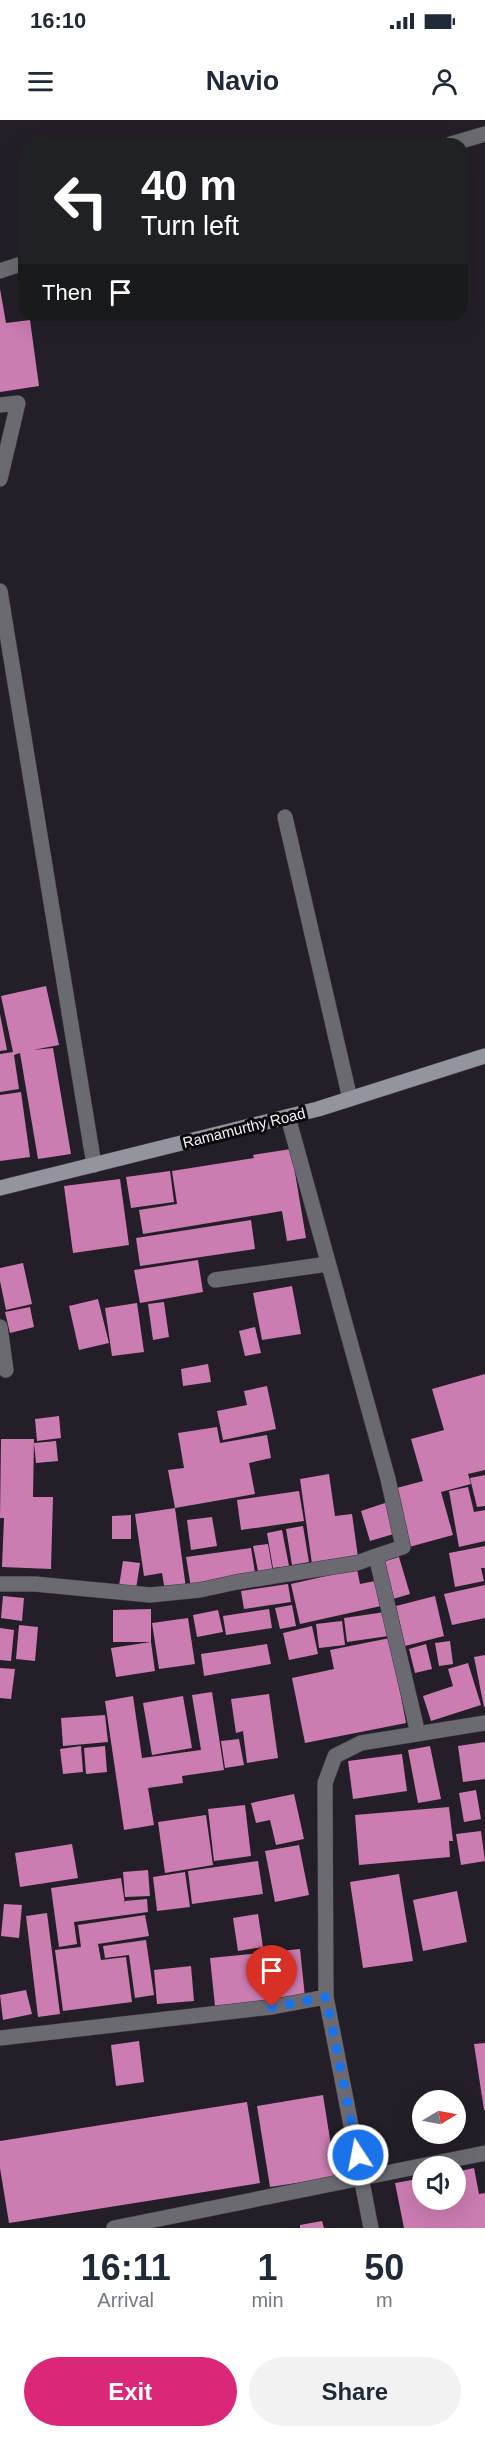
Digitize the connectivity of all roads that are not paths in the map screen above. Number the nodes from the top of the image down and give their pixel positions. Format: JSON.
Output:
{"nodes":[{"id":1,"x":485,"y":134,"type":"edge"},
{"id":2,"x":468,"y":139,"type":"edge"},
{"id":3,"x":18,"y":265,"type":"edge"},
{"id":4,"x":0,"y":271,"type":"edge"},
{"id":5,"x":0,"y":405,"type":"edge"},
{"id":6,"x":0,"y":479,"type":"edge"},
{"id":7,"x":0,"y":591,"type":"edge"},
{"id":8,"x":285,"y":817,"type":"dead end"},
{"id":9,"x":485,"y":1056,"type":"edge"},
{"id":10,"x":350,"y":1099,"type":"junction"},
{"id":11,"x":288,"y":1117,"type":"junction"},
{"id":12,"x":94,"y":1165,"type":"junction"},
{"id":13,"x":0,"y":1188,"type":"edge"},
{"id":14,"x":328,"y":1264,"type":"junction"},
{"id":15,"x":215,"y":1280,"type":"dead end"},
{"id":16,"x":0,"y":1327,"type":"edge"},
{"id":17,"x":6,"y":1370,"type":"dead end"},
{"id":18,"x":376,"y":1556,"type":"junction"},
{"id":19,"x":0,"y":1584,"type":"edge"},
{"id":20,"x":485,"y":1722,"type":"edge"},
{"id":21,"x":418,"y":1734,"type":"junction"},
{"id":22,"x":326,"y":1997,"type":"junction"},
{"id":23,"x":0,"y":2038,"type":"edge"},
{"id":24,"x":485,"y":2153,"type":"edge"},
{"id":25,"x":362,"y":2178,"type":"junction"},
{"id":26,"x":114,"y":2228,"type":"edge"},
{"id":27,"x":371,"y":2228,"type":"edge"}],
"edges":[{"from":1,"to":2,"type":"street"},
{"from":3,"to":4,"type":"street"},
{"from":5,"to":6,"type":"street"},
{"from":7,"to":12,"type":"street"},
{"from":8,"to":10,"type":"street"},
{"from":9,"to":10,"type":"street","name":"Ramamurthy Road"},
{"from":10,"to":11,"type":"street","name":"Ramamurthy Road"},
{"from":11,"to":12,"type":"street","name":"Ramamurthy Road"},
{"from":11,"to":14,"type":"street"},
{"from":12,"to":13,"type":"street","name":"Ramamurthy Road"},
{"from":14,"to":15,"type":"street"},
{"from":14,"to":18,"type":"street"},
{"from":16,"to":17,"type":"street"},
{"from":18,"to":19,"type":"street"},
{"from":18,"to":21,"type":"street"},
{"from":20,"to":21,"type":"street"},
{"from":21,"to":22,"type":"street"},
{"from":22,"to":23,"type":"street"},
{"from":22,"to":25,"type":"street"},
{"from":24,"to":25,"type":"street"},
{"from":25,"to":26,"type":"street"},
{"from":25,"to":27,"type":"street"}]}
